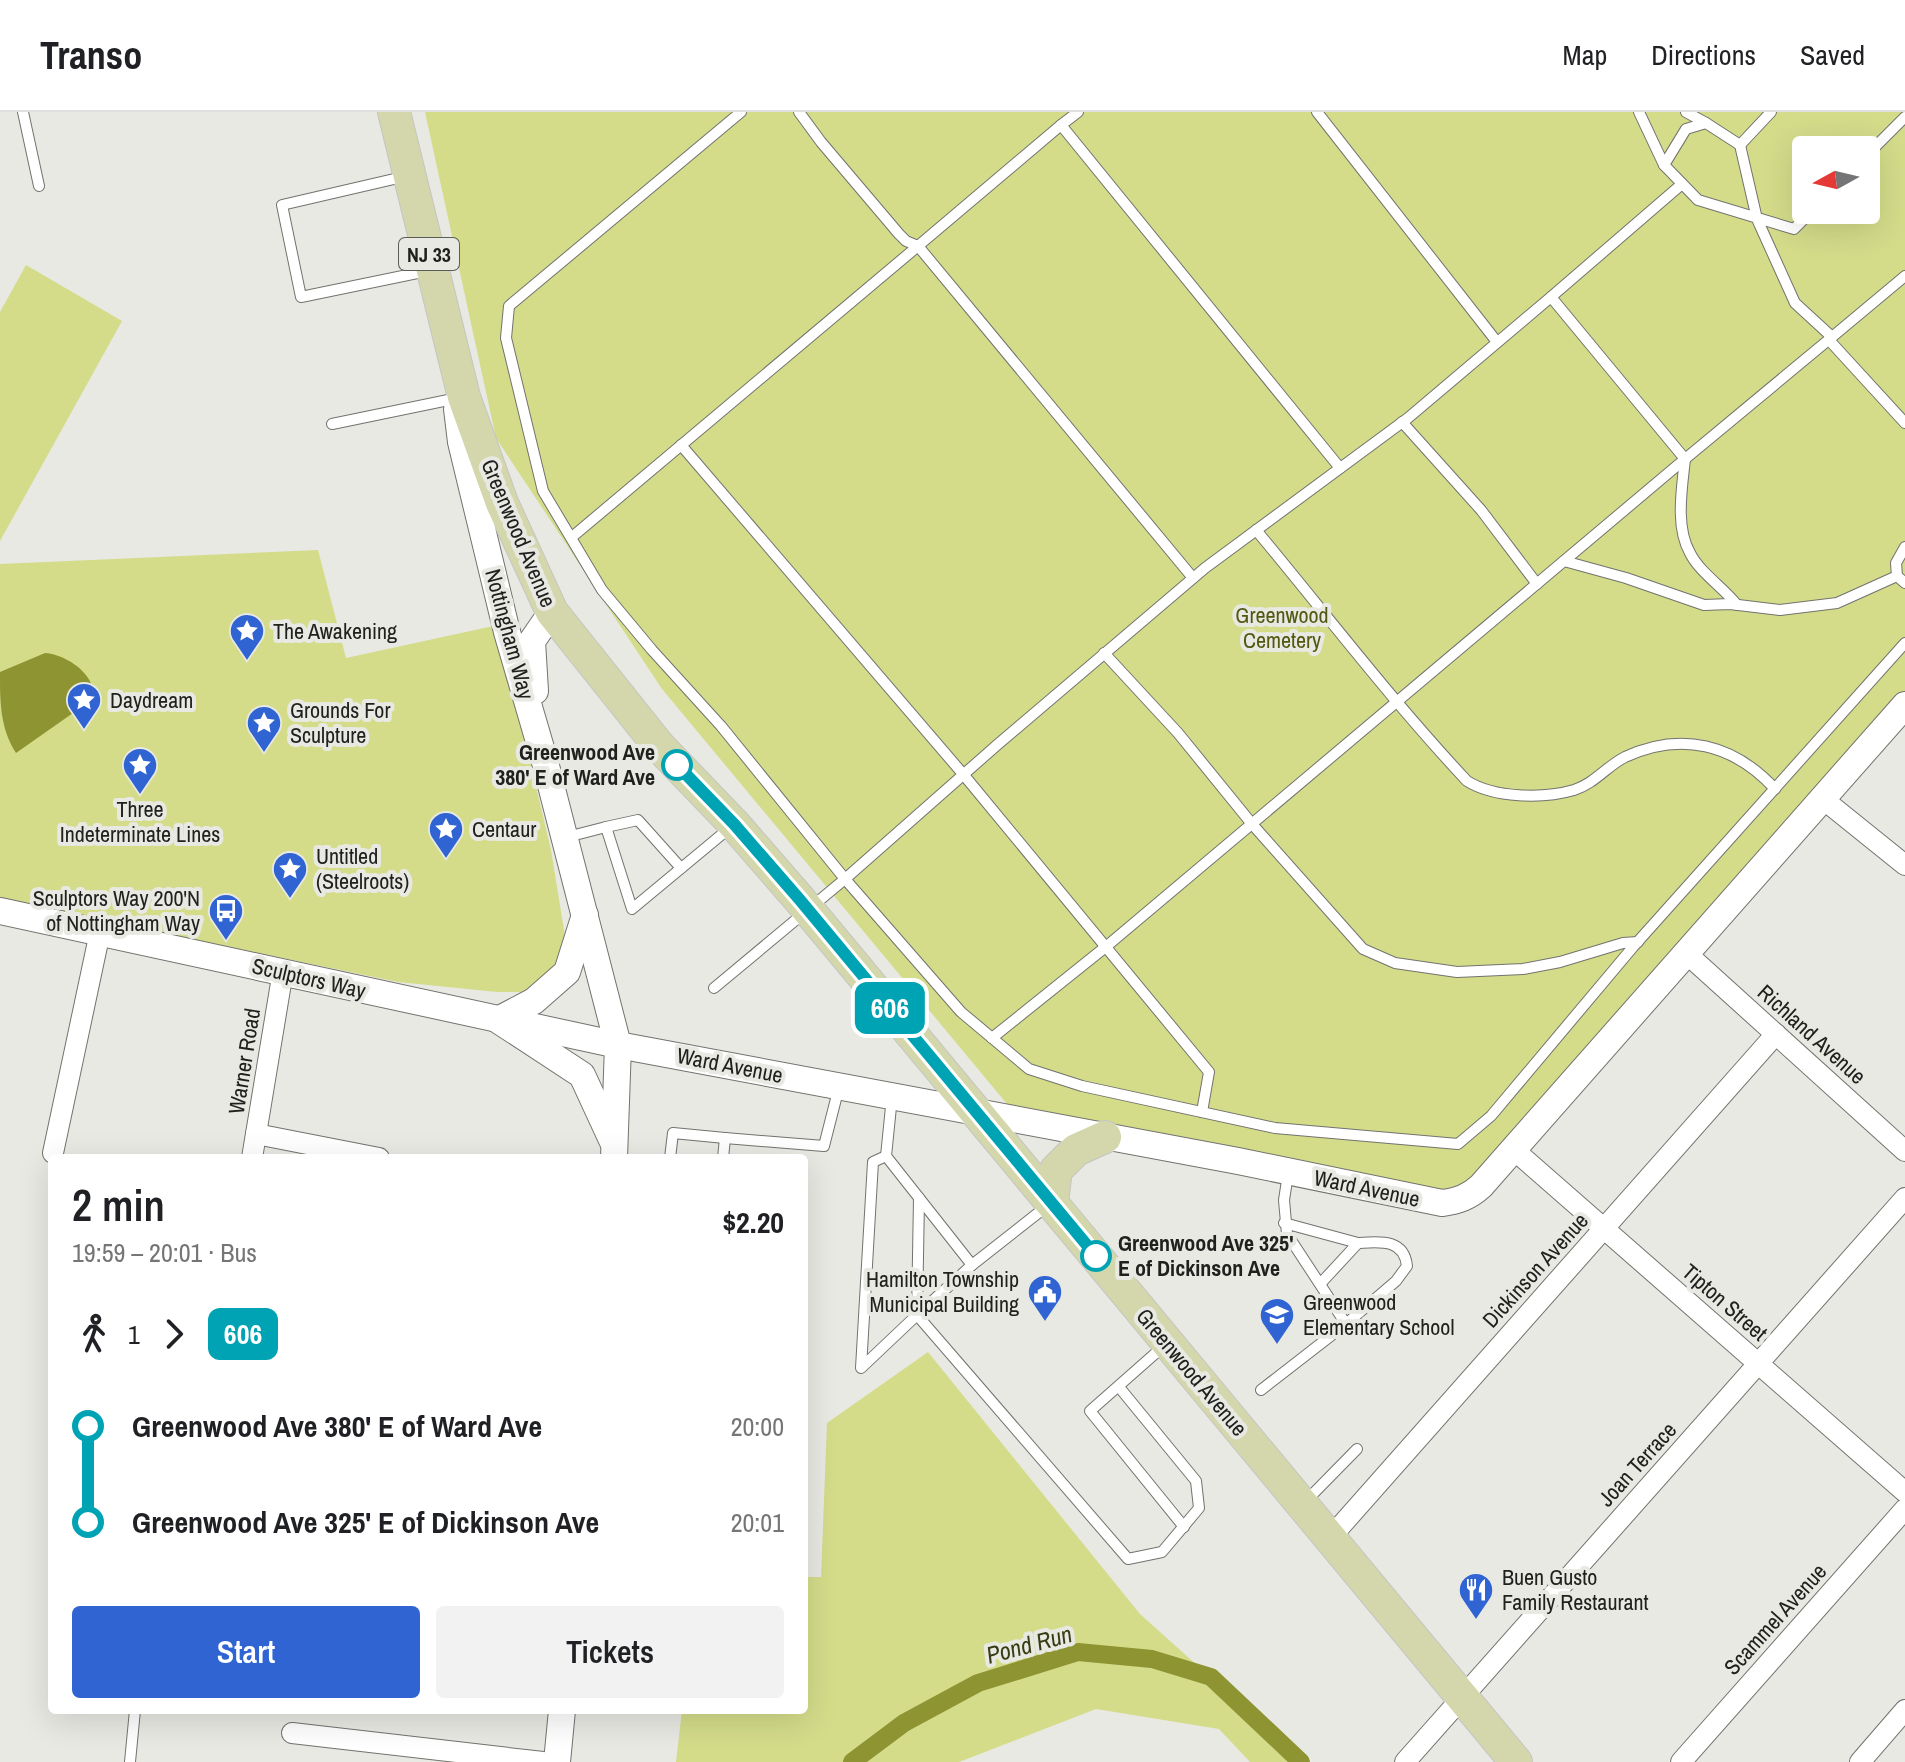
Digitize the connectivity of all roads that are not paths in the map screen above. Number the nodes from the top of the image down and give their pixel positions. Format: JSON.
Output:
{"nodes":[{"id":1,"x":23,"y":112,"type":"edge"},
{"id":2,"x":394,"y":112,"type":"edge"},
{"id":3,"x":741,"y":112,"type":"edge"},
{"id":4,"x":799,"y":112,"type":"edge"},
{"id":5,"x":1078,"y":112,"type":"edge"},
{"id":6,"x":1317,"y":112,"type":"edge"},
{"id":7,"x":1639,"y":112,"type":"edge"},
{"id":8,"x":1686,"y":112,"type":"edge"},
{"id":9,"x":1771,"y":112,"type":"edge"},
{"id":10,"x":1905,"y":117,"type":"edge"},
{"id":11,"x":1706,"y":123,"type":"junction"},
{"id":12,"x":1061,"y":125,"type":"junction"},
{"id":13,"x":1880,"y":142,"type":"edge"},
{"id":14,"x":1740,"y":145,"type":"junction"},
{"id":15,"x":1664,"y":165,"type":"junction"},
{"id":16,"x":409,"y":175,"type":"junction"},
{"id":17,"x":1682,"y":184,"type":"junction"},
{"id":18,"x":39,"y":186,"type":"dead end"},
{"id":19,"x":1757,"y":219,"type":"junction"},
{"id":20,"x":1799,"y":224,"type":"edge"},
{"id":21,"x":918,"y":246,"type":"junction"},
{"id":22,"x":433,"y":270,"type":"junction"},
{"id":23,"x":1905,"y":276,"type":"edge"},
{"id":24,"x":1551,"y":297,"type":"junction"},
{"id":25,"x":1830,"y":338,"type":"junction"},
{"id":26,"x":1497,"y":342,"type":"junction"},
{"id":27,"x":464,"y":397,"type":"junction"},
{"id":28,"x":1402,"y":422,"type":"junction"},
{"id":29,"x":1905,"y":423,"type":"edge"},
{"id":30,"x":332,"y":424,"type":"dead end"},
{"id":31,"x":681,"y":445,"type":"junction"},
{"id":32,"x":1685,"y":459,"type":"junction"},
{"id":33,"x":1340,"y":468,"type":"junction"},
{"id":34,"x":1256,"y":530,"type":"junction"},
{"id":35,"x":572,"y":537,"type":"junction"},
{"id":36,"x":1905,"y":547,"type":"edge"},
{"id":37,"x":1564,"y":561,"type":"junction"},
{"id":38,"x":1193,"y":578,"type":"junction"},
{"id":39,"x":1901,"y":579,"type":"edge"},
{"id":40,"x":1537,"y":584,"type":"junction"},
{"id":41,"x":1737,"y":605,"type":"junction"},
{"id":42,"x":552,"y":612,"type":"junction"},
{"id":43,"x":1905,"y":643,"type":"edge"},
{"id":44,"x":1104,"y":653,"type":"junction"},
{"id":45,"x":1396,"y":703,"type":"junction"},
{"id":46,"x":1905,"y":705,"type":"edge"},
{"id":47,"x":545,"y":762,"type":"junction"},
{"id":48,"x":963,"y":774,"type":"junction"},
{"id":49,"x":1775,"y":789,"type":"junction"},
{"id":50,"x":1823,"y":799,"type":"junction"},
{"id":51,"x":734,"y":824,"type":"junction"},
{"id":52,"x":1252,"y":824,"type":"junction"},
{"id":53,"x":606,"y":827,"type":"junction"},
{"id":54,"x":565,"y":837,"type":"junction"},
{"id":55,"x":1905,"y":865,"type":"edge"},
{"id":56,"x":681,"y":868,"type":"junction"},
{"id":57,"x":845,"y":879,"type":"junction"},
{"id":58,"x":807,"y":909,"type":"junction"},
{"id":59,"x":0,"y":911,"type":"edge"},
{"id":60,"x":585,"y":915,"type":"junction"},
{"id":61,"x":100,"y":932,"type":"junction"},
{"id":62,"x":1638,"y":942,"type":"junction"},
{"id":63,"x":1107,"y":946,"type":"junction"},
{"id":64,"x":1686,"y":953,"type":"junction"},
{"id":65,"x":283,"y":971,"type":"junction"},
{"id":66,"x":714,"y":988,"type":"dead end"},
{"id":67,"x":498,"y":1020,"type":"junction"},
{"id":68,"x":1776,"y":1034,"type":"junction"},
{"id":69,"x":992,"y":1038,"type":"junction"},
{"id":70,"x":618,"y":1045,"type":"junction"},
{"id":71,"x":839,"y":1086,"type":"junction"},
{"id":72,"x":892,"y":1097,"type":"junction"},
{"id":73,"x":1202,"y":1112,"type":"junction"},
{"id":74,"x":979,"y":1114,"type":"junction"},
{"id":75,"x":256,"y":1134,"type":"junction"},
{"id":76,"x":1105,"y":1137,"type":"junction"},
{"id":77,"x":725,"y":1138,"type":"junction"},
{"id":78,"x":1513,"y":1149,"type":"junction"},
{"id":79,"x":1905,"y":1151,"type":"edge"},
{"id":80,"x":614,"y":1152,"type":"edge"},
{"id":81,"x":53,"y":1153,"type":"dead end"},
{"id":82,"x":253,"y":1154,"type":"edge"},
{"id":83,"x":358,"y":1154,"type":"edge"},
{"id":84,"x":670,"y":1154,"type":"edge"},
{"id":85,"x":723,"y":1154,"type":"edge"},
{"id":86,"x":886,"y":1156,"type":"junction"},
{"id":87,"x":1288,"y":1172,"type":"junction"},
{"id":88,"x":919,"y":1198,"type":"junction"},
{"id":89,"x":1905,"y":1198,"type":"edge"},
{"id":90,"x":1052,"y":1202,"type":"junction"},
{"id":91,"x":1284,"y":1223,"type":"junction"},
{"id":92,"x":1604,"y":1229,"type":"junction"},
{"id":93,"x":1358,"y":1243,"type":"junction"},
{"id":94,"x":972,"y":1265,"type":"junction"},
{"id":95,"x":1321,"y":1283,"type":"junction"},
{"id":96,"x":917,"y":1315,"type":"junction"},
{"id":97,"x":1346,"y":1324,"type":"junction"},
{"id":98,"x":1168,"y":1342,"type":"junction"},
{"id":99,"x":1758,"y":1364,"type":"junction"},
{"id":100,"x":1119,"y":1387,"type":"junction"},
{"id":101,"x":1261,"y":1390,"type":"dead end"},
{"id":102,"x":1357,"y":1449,"type":"dead end"},
{"id":103,"x":1905,"y":1492,"type":"edge"},
{"id":104,"x":1302,"y":1504,"type":"junction"},
{"id":105,"x":1905,"y":1509,"type":"edge"},
{"id":106,"x":1184,"y":1527,"type":"junction"},
{"id":107,"x":1330,"y":1538,"type":"junction"},
{"id":108,"x":1463,"y":1698,"type":"junction"},
{"id":109,"x":1905,"y":1710,"type":"edge"},
{"id":110,"x":135,"y":1714,"type":"edge"},
{"id":111,"x":562,"y":1714,"type":"edge"},
{"id":112,"x":292,"y":1733,"type":"dead end"},
{"id":113,"x":130,"y":1762,"type":"edge"},
{"id":114,"x":543,"y":1762,"type":"edge"},
{"id":115,"x":557,"y":1762,"type":"edge"},
{"id":116,"x":1405,"y":1762,"type":"edge"},
{"id":117,"x":1516,"y":1762,"type":"edge"},
{"id":118,"x":1681,"y":1762,"type":"edge"},
{"id":119,"x":1860,"y":1762,"type":"edge"}],
"edges":[{"from":1,"to":18,"type":"lane"},
{"from":2,"to":16,"type":"main road","name":"Nottingham Way","number":"NJ 33"},
{"from":3,"to":35,"type":"lane"},
{"from":4,"to":21,"type":"lane"},
{"from":5,"to":12,"type":"lane"},
{"from":6,"to":26,"type":"lane"},
{"from":7,"to":15,"type":"lane"},
{"from":8,"to":11,"type":"lane"},
{"from":9,"to":14,"type":"lane"},
{"from":10,"to":13,"type":"lane"},
{"from":11,"to":14,"type":"lane"},
{"from":11,"to":15,"type":"lane"},
{"from":12,"to":21,"type":"lane"},
{"from":12,"to":33,"type":"lane"},
{"from":14,"to":19,"type":"lane"},
{"from":15,"to":17,"type":"lane"},
{"from":16,"to":22,"type":"main road","name":"Nottingham Way","number":"NJ 33"},
{"from":16,"to":22,"type":"lane"},
{"from":17,"to":19,"type":"lane"},
{"from":17,"to":24,"type":"lane"},
{"from":19,"to":20,"type":"lane"},
{"from":19,"to":25,"type":"lane"},
{"from":21,"to":31,"type":"lane"},
{"from":21,"to":38,"type":"lane"},
{"from":22,"to":27,"type":"main road","name":"Nottingham Way","number":"NJ 33"},
{"from":23,"to":25,"type":"lane"},
{"from":24,"to":26,"type":"lane"},
{"from":24,"to":32,"type":"lane"},
{"from":25,"to":29,"type":"lane"},
{"from":25,"to":32,"type":"lane"},
{"from":26,"to":28,"type":"lane"},
{"from":27,"to":30,"type":"lane"},
{"from":27,"to":42,"type":"main road","name":"Greenwood Avenue","number":"NJ 33"},
{"from":27,"to":47,"type":"street","name":"Nottingham Way"},
{"from":28,"to":33,"type":"lane"},
{"from":28,"to":40,"type":"lane"},
{"from":31,"to":35,"type":"lane"},
{"from":31,"to":48,"type":"lane"},
{"from":32,"to":37,"type":"lane"},
{"from":32,"to":41,"type":"lane"},
{"from":33,"to":34,"type":"lane"},
{"from":34,"to":38,"type":"lane"},
{"from":34,"to":45,"type":"lane"},
{"from":35,"to":57,"type":"lane"},
{"from":36,"to":39,"type":"lane"},
{"from":37,"to":40,"type":"lane"},
{"from":37,"to":41,"type":"lane"},
{"from":38,"to":44,"type":"lane"},
{"from":39,"to":41,"type":"lane"},
{"from":40,"to":45,"type":"lane"},
{"from":42,"to":47,"type":"street"},
{"from":42,"to":51,"type":"main road","name":"Greenwood Avenue","number":"NJ 33"},
{"from":43,"to":49,"type":"lane"},
{"from":44,"to":48,"type":"lane"},
{"from":44,"to":52,"type":"lane"},
{"from":45,"to":49,"type":"lane"},
{"from":45,"to":52,"type":"lane"},
{"from":46,"to":50,"type":"street","name":"Ward Avenue"},
{"from":47,"to":54,"type":"street","name":"Nottingham Way"},
{"from":48,"to":57,"type":"lane"},
{"from":48,"to":63,"type":"lane"},
{"from":49,"to":62,"type":"lane"},
{"from":50,"to":55,"type":"street"},
{"from":50,"to":64,"type":"street","name":"Ward Avenue"},
{"from":51,"to":56,"type":"lane"},
{"from":51,"to":58,"type":"main road","name":"Greenwood Avenue","number":"NJ 33"},
{"from":52,"to":62,"type":"lane"},
{"from":52,"to":63,"type":"lane"},
{"from":53,"to":54,"type":"lane"},
{"from":53,"to":56,"type":"lane"},
{"from":53,"to":56,"type":"lane"},
{"from":54,"to":60,"type":"street","name":"Nottingham Way"},
{"from":57,"to":58,"type":"lane"},
{"from":57,"to":69,"type":"lane"},
{"from":58,"to":66,"type":"lane"},
{"from":58,"to":74,"type":"main road","name":"Greenwood Avenue","number":"NJ 33"},
{"from":59,"to":61,"type":"street","name":"Sculptors Way"},
{"from":60,"to":67,"type":"street"},
{"from":60,"to":70,"type":"street","name":"Nottingham Way"},
{"from":61,"to":65,"type":"street","name":"Sculptors Way"},
{"from":61,"to":81,"type":"street"},
{"from":62,"to":73,"type":"lane"},
{"from":63,"to":69,"type":"lane"},
{"from":63,"to":73,"type":"lane"},
{"from":64,"to":68,"type":"street","name":"Richland Avenue"},
{"from":64,"to":78,"type":"street","name":"Ward Avenue"},
{"from":65,"to":67,"type":"street","name":"Sculptors Way"},
{"from":65,"to":75,"type":"street","name":"Warner Road"},
{"from":67,"to":70,"type":"street","name":"Sculptors Way"},
{"from":67,"to":80,"type":"street"},
{"from":68,"to":79,"type":"street","name":"Richland Avenue"},
{"from":68,"to":92,"type":"street","name":"Dickinson Avenue"},
{"from":69,"to":73,"type":"lane"},
{"from":70,"to":71,"type":"street","name":"Ward Avenue"},
{"from":70,"to":80,"type":"street","name":"Nottingham Way"},
{"from":71,"to":72,"type":"street","name":"Ward Avenue"},
{"from":71,"to":77,"type":"lane"},
{"from":72,"to":74,"type":"street","name":"Ward Avenue"},
{"from":72,"to":86,"type":"lane"},
{"from":74,"to":76,"type":"street","name":"Ward Avenue"},
{"from":74,"to":90,"type":"main road","name":"Greenwood Avenue","number":"NJ 33"},
{"from":75,"to":82,"type":"street","name":"Warner Road"},
{"from":75,"to":83,"type":"street"},
{"from":76,"to":87,"type":"street","name":"Ward Avenue"},
{"from":76,"to":90,"type":"main road"},
{"from":77,"to":84,"type":"lane"},
{"from":77,"to":85,"type":"lane"},
{"from":78,"to":87,"type":"street","name":"Ward Avenue"},
{"from":78,"to":92,"type":"street","name":"Tipton Street"},
{"from":86,"to":88,"type":"lane"},
{"from":86,"to":96,"type":"lane"},
{"from":87,"to":91,"type":"lane"},
{"from":88,"to":94,"type":"lane"},
{"from":88,"to":96,"type":"lane"},
{"from":89,"to":99,"type":"street","name":"Joan Terrace"},
{"from":90,"to":94,"type":"lane"},
{"from":90,"to":98,"type":"main road","name":"Greenwood Avenue","number":"NJ 33"},
{"from":91,"to":93,"type":"lane"},
{"from":91,"to":95,"type":"lane"},
{"from":92,"to":99,"type":"street","name":"Tipton Street"},
{"from":92,"to":107,"type":"street","name":"Dickinson Avenue"},
{"from":93,"to":95,"type":"lane"},
{"from":93,"to":97,"type":"lane"},
{"from":94,"to":96,"type":"lane"},
{"from":95,"to":97,"type":"lane"},
{"from":96,"to":106,"type":"lane"},
{"from":97,"to":101,"type":"lane"},
{"from":98,"to":100,"type":"lane"},
{"from":98,"to":104,"type":"main road","name":"Greenwood Avenue","number":"NJ 33"},
{"from":99,"to":103,"type":"street","name":"Tipton Street"},
{"from":99,"to":108,"type":"street","name":"Joan Terrace"},
{"from":100,"to":106,"type":"lane"},
{"from":100,"to":106,"type":"lane"},
{"from":102,"to":104,"type":"lane"},
{"from":104,"to":107,"type":"main road","name":"Greenwood Avenue","number":"NJ 33"},
{"from":105,"to":118,"type":"street","name":"Scammel Avenue"},
{"from":107,"to":108,"type":"main road","name":"Greenwood Avenue","number":"NJ 33"},
{"from":108,"to":116,"type":"street","name":"Joan Terrace"},
{"from":108,"to":117,"type":"main road","name":"Greenwood Avenue","number":"NJ 33"},
{"from":109,"to":119,"type":"street"},
{"from":110,"to":113,"type":"lane"},
{"from":111,"to":115,"type":"street"},
{"from":112,"to":114,"type":"street"}]}
